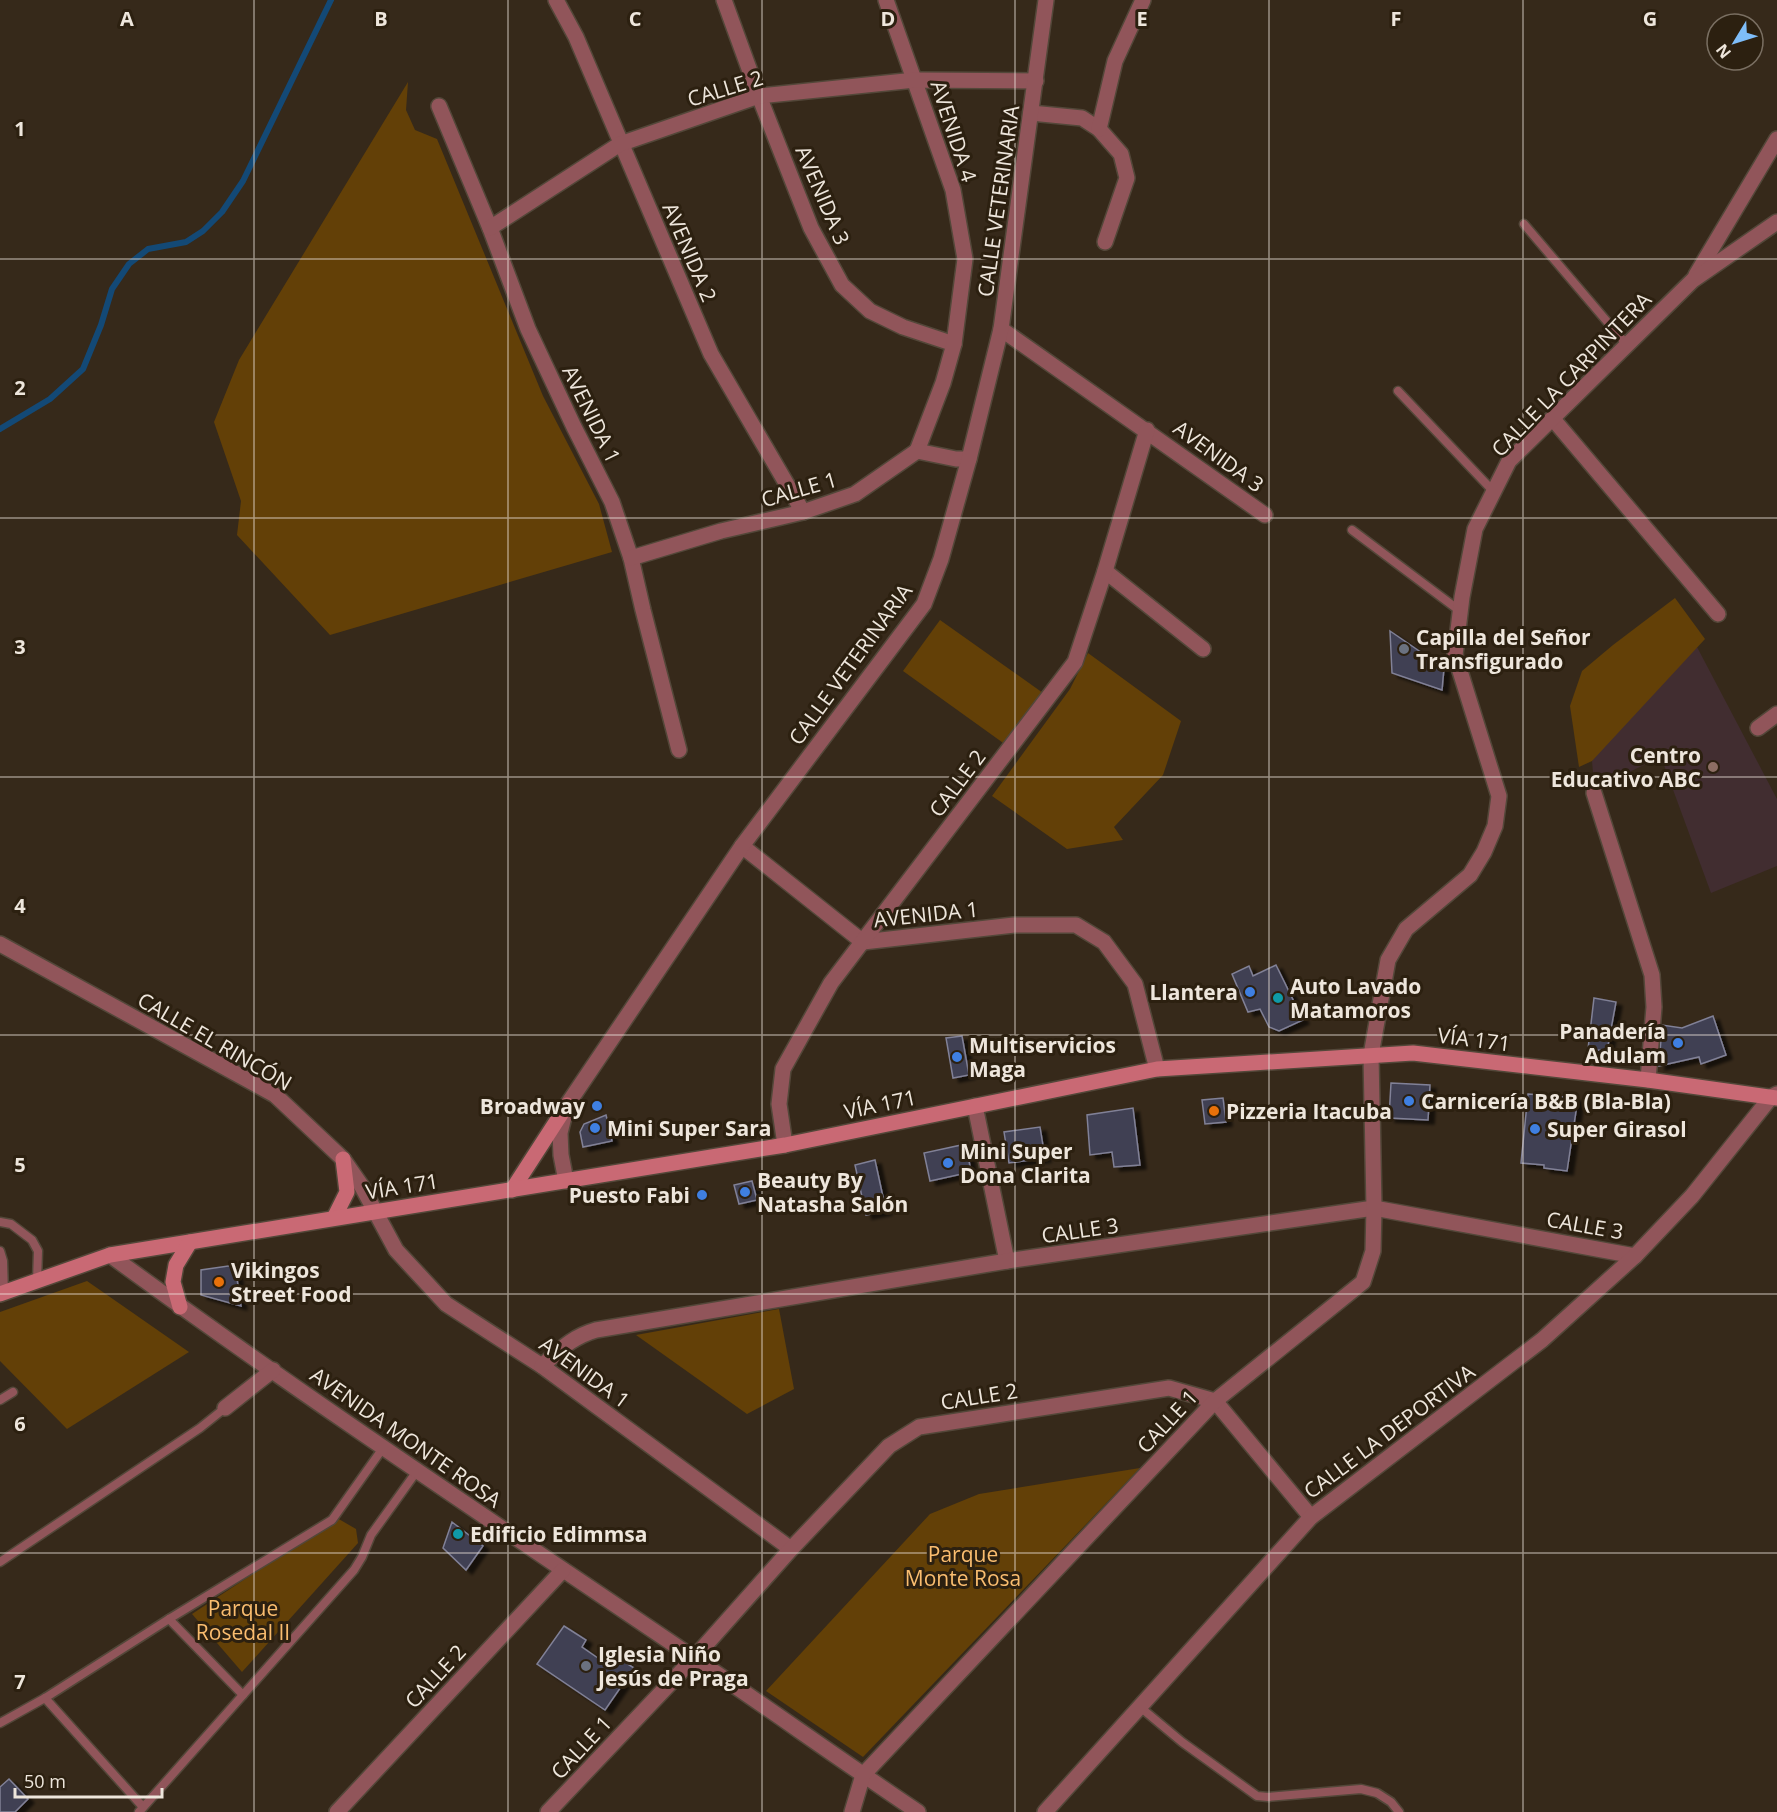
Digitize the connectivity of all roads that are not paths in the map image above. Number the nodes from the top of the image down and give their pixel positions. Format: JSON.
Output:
{"nodes":[{"id":1,"x":556,"y":0,"type":"edge"},
{"id":2,"x":724,"y":0,"type":"edge"},
{"id":3,"x":886,"y":0,"type":"edge"},
{"id":4,"x":1046,"y":0,"type":"edge"},
{"id":5,"x":1143,"y":0,"type":"edge"},
{"id":6,"x":915,"y":80,"type":"junction"},
{"id":7,"x":1036,"y":81,"type":"junction"},
{"id":8,"x":759,"y":96,"type":"junction"},
{"id":9,"x":439,"y":106,"type":"dead end"},
{"id":10,"x":1031,"y":113,"type":"junction"},
{"id":11,"x":1099,"y":129,"type":"junction"},
{"id":12,"x":1777,"y":140,"type":"edge"},
{"id":13,"x":620,"y":144,"type":"junction"},
{"id":14,"x":1777,"y":222,"type":"edge"},
{"id":15,"x":1524,"y":224,"type":"dead end"},
{"id":16,"x":490,"y":228,"type":"junction"},
{"id":17,"x":1105,"y":242,"type":"dead end"},
{"id":18,"x":1693,"y":280,"type":"junction"},
{"id":19,"x":1001,"y":329,"type":"junction"},
{"id":20,"x":954,"y":344,"type":"junction"},
{"id":21,"x":1628,"y":345,"type":"junction"},
{"id":22,"x":1398,"y":391,"type":"dead end"},
{"id":23,"x":1553,"y":419,"type":"junction"},
{"id":24,"x":1146,"y":430,"type":"junction"},
{"id":25,"x":917,"y":451,"type":"junction"},
{"id":26,"x":969,"y":459,"type":"junction"},
{"id":27,"x":1494,"y":492,"type":"junction"},
{"id":28,"x":803,"y":512,"type":"junction"},
{"id":29,"x":1265,"y":515,"type":"dead end"},
{"id":30,"x":1352,"y":530,"type":"dead end"},
{"id":31,"x":631,"y":558,"type":"junction"},
{"id":32,"x":1105,"y":571,"type":"junction"},
{"id":33,"x":1460,"y":611,"type":"junction"},
{"id":34,"x":1718,"y":614,"type":"dead end"},
{"id":35,"x":1203,"y":649,"type":"dead end"},
{"id":36,"x":1777,"y":714,"type":"edge"},
{"id":37,"x":1758,"y":728,"type":"dead end"},
{"id":38,"x":679,"y":750,"type":"dead end"},
{"id":39,"x":1594,"y":793,"type":"dead end"},
{"id":40,"x":742,"y":846,"type":"junction"},
{"id":41,"x":863,"y":942,"type":"junction"},
{"id":42,"x":0,"y":944,"type":"edge"},
{"id":43,"x":1371,"y":1054,"type":"junction"},
{"id":44,"x":1157,"y":1069,"type":"junction"},
{"id":45,"x":1648,"y":1080,"type":"junction"},
{"id":46,"x":1775,"y":1096,"type":"edge"},
{"id":47,"x":567,"y":1106,"type":"junction"},
{"id":48,"x":975,"y":1106,"type":"junction"},
{"id":49,"x":785,"y":1145,"type":"junction"},
{"id":50,"x":343,"y":1159,"type":"junction"},
{"id":51,"x":566,"y":1181,"type":"junction"},
{"id":52,"x":512,"y":1190,"type":"junction"},
{"id":53,"x":1374,"y":1208,"type":"junction"},
{"id":54,"x":376,"y":1211,"type":"junction"},
{"id":55,"x":334,"y":1218,"type":"junction"},
{"id":56,"x":0,"y":1222,"type":"edge"},
{"id":57,"x":190,"y":1242,"type":"junction"},
{"id":58,"x":0,"y":1251,"type":"edge"},
{"id":59,"x":110,"y":1256,"type":"junction"},
{"id":60,"x":1635,"y":1256,"type":"junction"},
{"id":61,"x":1007,"y":1261,"type":"junction"},
{"id":62,"x":37,"y":1281,"type":"junction"},
{"id":63,"x":2,"y":1294,"type":"edge"},
{"id":64,"x":180,"y":1307,"type":"junction"},
{"id":65,"x":542,"y":1366,"type":"junction"},
{"id":66,"x":273,"y":1370,"type":"junction"},
{"id":67,"x":13,"y":1392,"type":"dead end"},
{"id":68,"x":0,"y":1400,"type":"edge"},
{"id":69,"x":1215,"y":1401,"type":"junction"},
{"id":70,"x":225,"y":1408,"type":"joint"},
{"id":71,"x":383,"y":1448,"type":"junction"},
{"id":72,"x":417,"y":1471,"type":"junction"},
{"id":73,"x":1311,"y":1517,"type":"junction"},
{"id":74,"x":791,"y":1549,"type":"junction"},
{"id":75,"x":0,"y":1562,"type":"edge"},
{"id":76,"x":563,"y":1570,"type":"junction"},
{"id":77,"x":169,"y":1619,"type":"junction"},
{"id":78,"x":694,"y":1658,"type":"junction"},
{"id":79,"x":243,"y":1695,"type":"junction"},
{"id":80,"x":45,"y":1698,"type":"junction"},
{"id":81,"x":1140,"y":1707,"type":"junction"},
{"id":82,"x":0,"y":1723,"type":"edge"},
{"id":83,"x":863,"y":1775,"type":"junction"},
{"id":84,"x":141,"y":1810,"type":"edge"},
{"id":85,"x":337,"y":1812,"type":"edge"},
{"id":86,"x":548,"y":1812,"type":"edge"},
{"id":87,"x":852,"y":1812,"type":"edge"},
{"id":88,"x":918,"y":1812,"type":"edge"},
{"id":89,"x":1045,"y":1812,"type":"edge"},
{"id":90,"x":1399,"y":1812,"type":"edge"}],
"edges":[{"from":1,"to":13,"type":"street","name":"AVENIDA 2"},
{"from":2,"to":8,"type":"street","name":"AVENIDA 3"},
{"from":3,"to":6,"type":"street","name":"AVENIDA 4"},
{"from":4,"to":7,"type":"street","name":"CALLE VETERINARIA"},
{"from":5,"to":11,"type":"street"},
{"from":6,"to":7,"type":"street","name":"CALLE 2"},
{"from":6,"to":8,"type":"street","name":"CALLE 2"},
{"from":6,"to":20,"type":"street","name":"AVENIDA 4"},
{"from":7,"to":10,"type":"street","name":"CALLE VETERINARIA"},
{"from":8,"to":13,"type":"street","name":"CALLE 2"},
{"from":8,"to":20,"type":"street","name":"AVENIDA 3"},
{"from":9,"to":16,"type":"street","name":"AVENIDA 1"},
{"from":10,"to":11,"type":"street"},
{"from":10,"to":19,"type":"street","name":"CALLE VETERINARIA"},
{"from":11,"to":17,"type":"street"},
{"from":12,"to":18,"type":"street"},
{"from":13,"to":16,"type":"street","name":"CALLE 2"},
{"from":13,"to":28,"type":"street","name":"AVENIDA 2"},
{"from":14,"to":18,"type":"street","name":"CALLE LA CARPINTERA"},
{"from":15,"to":21,"type":"lane"},
{"from":16,"to":31,"type":"street","name":"AVENIDA 1"},
{"from":18,"to":21,"type":"street","name":"CALLE LA CARPINTERA"},
{"from":19,"to":24,"type":"street","name":"AVENIDA 3"},
{"from":19,"to":26,"type":"street","name":"CALLE VETERINARIA"},
{"from":20,"to":25,"type":"street","name":"AVENIDA 4"},
{"from":21,"to":23,"type":"street","name":"CALLE LA CARPINTERA"},
{"from":22,"to":27,"type":"lane"},
{"from":23,"to":27,"type":"street","name":"CALLE LA CARPINTERA"},
{"from":23,"to":34,"type":"street"},
{"from":24,"to":29,"type":"street","name":"AVENIDA 3"},
{"from":24,"to":32,"type":"street","name":"CALLE 2"},
{"from":25,"to":26,"type":"street"},
{"from":25,"to":28,"type":"street","name":"CALLE 1"},
{"from":26,"to":40,"type":"street","name":"CALLE VETERINARIA"},
{"from":27,"to":33,"type":"street","name":"CALLE LA CARPINTERA"},
{"from":28,"to":31,"type":"street","name":"CALLE 1"},
{"from":30,"to":33,"type":"lane"},
{"from":31,"to":38,"type":"street","name":"AVENIDA 1"},
{"from":32,"to":35,"type":"street"},
{"from":32,"to":41,"type":"street","name":"CALLE 2"},
{"from":33,"to":43,"type":"street","name":"CALLE LA CARPINTERA"},
{"from":36,"to":37,"type":"street"},
{"from":39,"to":45,"type":"street"},
{"from":40,"to":41,"type":"street","name":"AVENIDA 1"},
{"from":40,"to":47,"type":"street","name":"CALLE VETERINARIA"},
{"from":41,"to":44,"type":"street","name":"AVENIDA 1"},
{"from":41,"to":49,"type":"street","name":"CALLE 2"},
{"from":42,"to":50,"type":"street","name":"CALLE EL RINCÓN"},
{"from":43,"to":44,"type":"main road","name":"VÍA 171"},
{"from":43,"to":45,"type":"main road","name":"VÍA 171"},
{"from":43,"to":53,"type":"street","name":"CALLE 1"},
{"from":44,"to":48,"type":"main road","name":"VÍA 171"},
{"from":45,"to":46,"type":"main road","name":"VÍA 171"},
{"from":46,"to":60,"type":"street","name":"CALLE LA DEPORTIVA"},
{"from":47,"to":51,"type":"street","name":"CALLE VETERINARIA"},
{"from":47,"to":52,"type":"main road"},
{"from":48,"to":49,"type":"main road","name":"VÍA 171"},
{"from":48,"to":61,"type":"street"},
{"from":49,"to":51,"type":"main road","name":"VÍA 171"},
{"from":50,"to":54,"type":"street","name":"CALLE EL RINCÓN"},
{"from":50,"to":55,"type":"main road"},
{"from":51,"to":52,"type":"main road","name":"VÍA 171"},
{"from":52,"to":54,"type":"main road","name":"VÍA 171"},
{"from":53,"to":60,"type":"street","name":"CALLE 3"},
{"from":53,"to":61,"type":"street","name":"CALLE 3"},
{"from":53,"to":69,"type":"street","name":"CALLE 1"},
{"from":54,"to":55,"type":"main road","name":"VÍA 171"},
{"from":54,"to":65,"type":"street","name":"AVENIDA 1"},
{"from":55,"to":57,"type":"main road","name":"VÍA 171"},
{"from":56,"to":62,"type":"lane"},
{"from":57,"to":59,"type":"main road","name":"VÍA 171"},
{"from":57,"to":64,"type":"main road"},
{"from":58,"to":63,"type":"lane"},
{"from":59,"to":62,"type":"main road","name":"VÍA 171"},
{"from":59,"to":64,"type":"street","name":"AVENIDA MONTE ROSA"},
{"from":60,"to":73,"type":"street","name":"CALLE LA DEPORTIVA"},
{"from":61,"to":65,"type":"street","name":"CALLE 3"},
{"from":62,"to":63,"type":"main road","name":"VÍA 171"},
{"from":64,"to":66,"type":"street","name":"AVENIDA MONTE ROSA"},
{"from":65,"to":74,"type":"street","name":"AVENIDA 1"},
{"from":66,"to":70,"type":"street"},
{"from":66,"to":71,"type":"street","name":"AVENIDA MONTE ROSA"},
{"from":67,"to":68,"type":"lane"},
{"from":69,"to":73,"type":"street"},
{"from":69,"to":74,"type":"street","name":"CALLE 2"},
{"from":69,"to":83,"type":"street","name":"CALLE 1"},
{"from":70,"to":75,"type":"lane"},
{"from":71,"to":72,"type":"street","name":"AVENIDA MONTE ROSA"},
{"from":71,"to":77,"type":"lane"},
{"from":72,"to":76,"type":"street","name":"AVENIDA MONTE ROSA"},
{"from":72,"to":79,"type":"lane"},
{"from":73,"to":81,"type":"street","name":"CALLE LA DEPORTIVA"},
{"from":74,"to":78,"type":"street","name":"CALLE 2"},
{"from":76,"to":78,"type":"street","name":"AVENIDA MONTE ROSA"},
{"from":76,"to":85,"type":"street","name":"CALLE 2"},
{"from":77,"to":79,"type":"lane"},
{"from":77,"to":80,"type":"lane"},
{"from":78,"to":83,"type":"street","name":"AVENIDA MONTE ROSA"},
{"from":78,"to":86,"type":"street","name":"CALLE 1"},
{"from":79,"to":84,"type":"lane"},
{"from":80,"to":82,"type":"lane"},
{"from":80,"to":84,"type":"lane"},
{"from":81,"to":89,"type":"street","name":"CALLE LA DEPORTIVA"},
{"from":81,"to":90,"type":"lane"},
{"from":83,"to":87,"type":"street"},
{"from":83,"to":88,"type":"street","name":"AVENIDA MONTE ROSA"}]}
